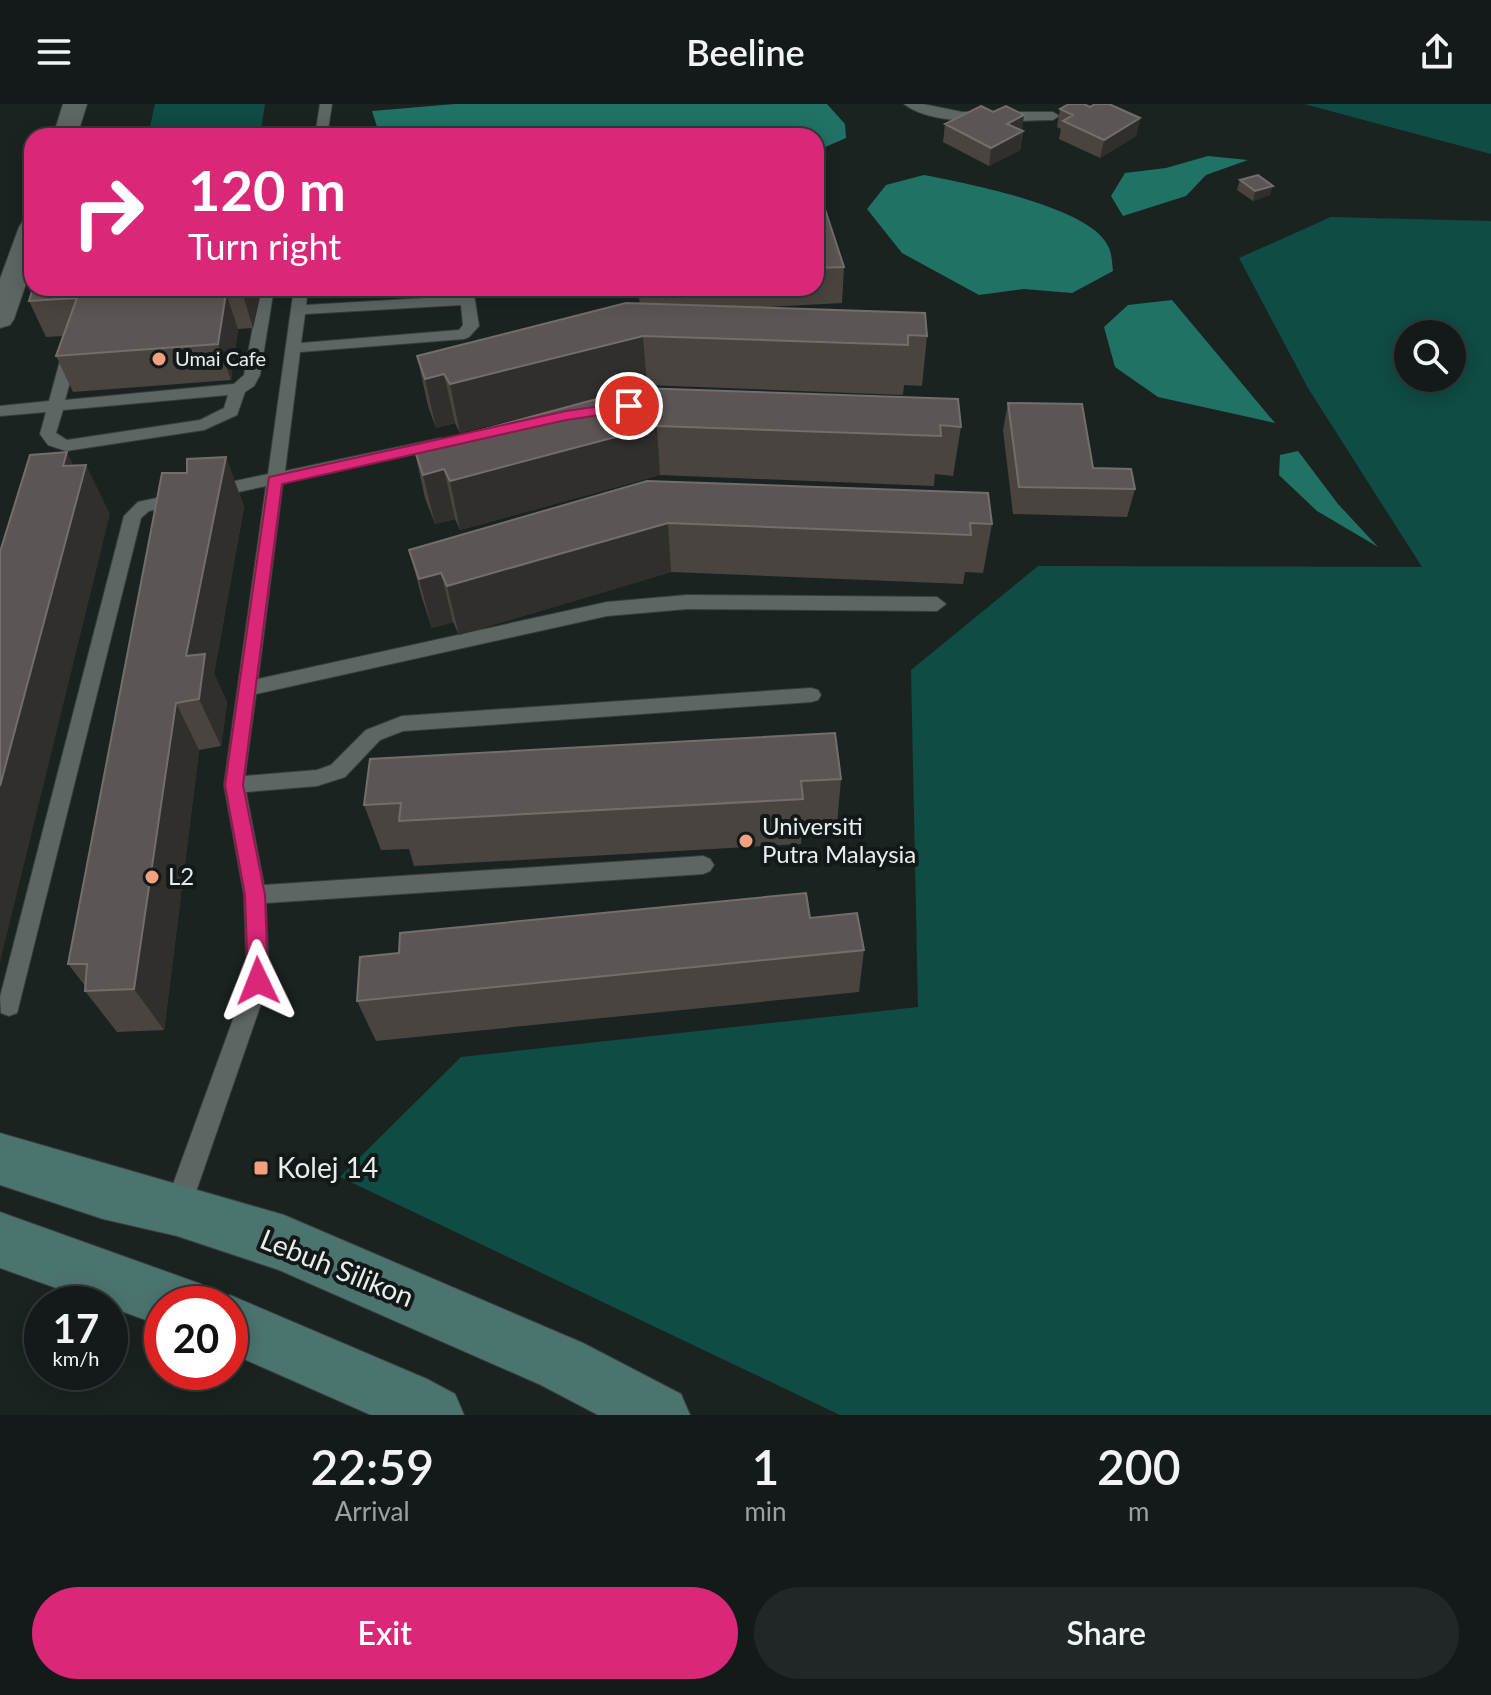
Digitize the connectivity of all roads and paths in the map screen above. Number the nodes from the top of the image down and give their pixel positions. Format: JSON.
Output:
{"nodes":[{"id":1,"x":75,"y":104,"type":"edge"},
{"id":2,"x":326,"y":104,"type":"edge"},
{"id":3,"x":910,"y":104,"type":"edge"},
{"id":4,"x":1053,"y":116,"type":"dead end"},
{"id":5,"x":68,"y":128,"type":"edge"},
{"id":6,"x":322,"y":128,"type":"edge"},
{"id":7,"x":24,"y":250,"type":"edge"},
{"id":8,"x":266,"y":296,"type":"edge"},
{"id":9,"x":300,"y":296,"type":"edge"},
{"id":10,"x":367,"y":296,"type":"edge"},
{"id":11,"x":450,"y":296,"type":"edge"},
{"id":12,"x":467,"y":296,"type":"edge"},
{"id":13,"x":368,"y":306,"type":"junction"},
{"id":14,"x":298,"y":310,"type":"junction"},
{"id":15,"x":0,"y":319,"type":"edge"},
{"id":16,"x":75,"y":335,"type":"edge"},
{"id":17,"x":293,"y":348,"type":"junction"},
{"id":18,"x":238,"y":389,"type":"junction"},
{"id":19,"x":53,"y":408,"type":"junction"},
{"id":20,"x":0,"y":411,"type":"edge"},
{"id":21,"x":459,"y":439,"type":"edge"},
{"id":22,"x":275,"y":480,"type":"junction"},
{"id":23,"x":937,"y":604,"type":"dead end"},
{"id":24,"x":247,"y":689,"type":"junction"},
{"id":25,"x":811,"y":695,"type":"dead end"},
{"id":26,"x":234,"y":785,"type":"junction"},
{"id":27,"x":703,"y":865,"type":"dead end"},
{"id":28,"x":255,"y":895,"type":"junction"},
{"id":29,"x":9,"y":1006,"type":"dead end"},
{"id":30,"x":0,"y":1159,"type":"edge"},
{"id":31,"x":177,"y":1209,"type":"junction"},
{"id":32,"x":6,"y":1245,"type":"edge"},
{"id":33,"x":144,"y":1292,"type":"edge"},
{"id":34,"x":248,"y":1332,"type":"edge"},
{"id":35,"x":434,"y":1415,"type":"edge"},
{"id":36,"x":660,"y":1415,"type":"edge"}],
"edges":[{"from":1,"to":5,"type":"street"},
{"from":2,"to":6,"type":"lane"},
{"from":3,"to":4,"type":"lane"},
{"from":7,"to":15,"type":"street"},
{"from":8,"to":18,"type":"lane"},
{"from":9,"to":14,"type":"lane"},
{"from":10,"to":13,"type":"lane"},
{"from":11,"to":13,"type":"lane"},
{"from":12,"to":17,"type":"lane"},
{"from":13,"to":14,"type":"lane"},
{"from":14,"to":17,"type":"lane"},
{"from":16,"to":19,"type":"lane"},
{"from":17,"to":22,"type":"lane"},
{"from":18,"to":19,"type":"lane"},
{"from":18,"to":19,"type":"lane"},
{"from":19,"to":20,"type":"lane"},
{"from":21,"to":22,"type":"lane"},
{"from":22,"to":24,"type":"lane"},
{"from":22,"to":29,"type":"lane"},
{"from":23,"to":24,"type":"lane"},
{"from":24,"to":26,"type":"lane"},
{"from":25,"to":26,"type":"lane"},
{"from":26,"to":28,"type":"lane"},
{"from":27,"to":28,"type":"lane"},
{"from":28,"to":31,"type":"lane"},
{"from":30,"to":31,"type":"street","name":"Lebuh Silikon"},
{"from":31,"to":36,"type":"street","name":"Lebuh Silikon"},
{"from":32,"to":33,"type":"street"},
{"from":34,"to":35,"type":"street"}]}
